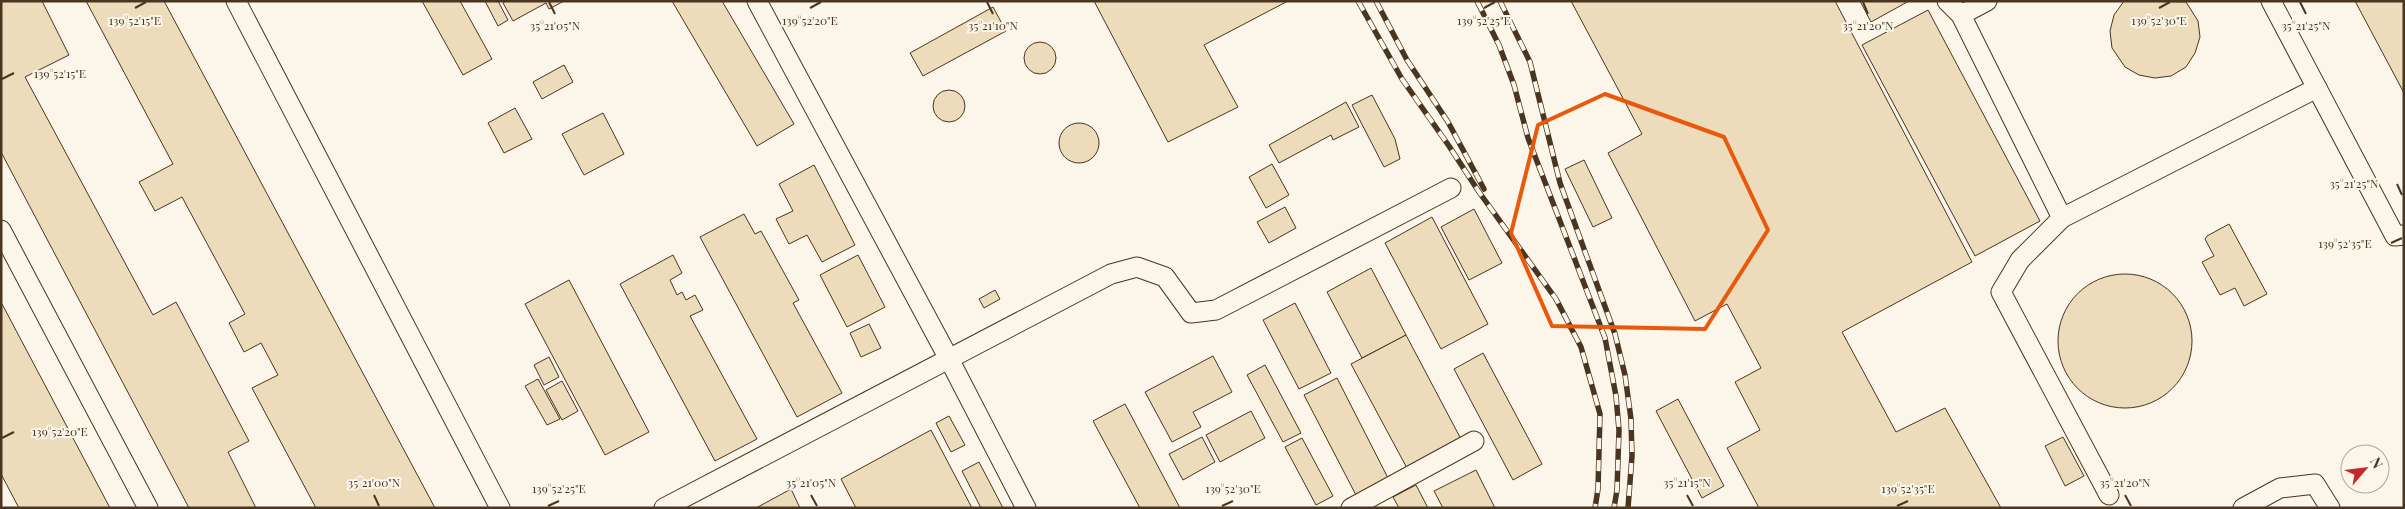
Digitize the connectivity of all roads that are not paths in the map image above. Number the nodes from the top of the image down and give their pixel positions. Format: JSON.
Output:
{"nodes":[{"id":1,"x":236,"y":1,"type":"edge"},
{"id":2,"x":757,"y":1,"type":"edge"},
{"id":3,"x":1947,"y":1,"type":"edge"},
{"id":4,"x":1987,"y":1,"type":"edge"},
{"id":5,"x":2271,"y":1,"type":"edge"},
{"id":6,"x":1961,"y":15,"type":"junction"},
{"id":7,"x":2317,"y":88,"type":"junction"},
{"id":8,"x":1451,"y":188,"type":"dead end"},
{"id":9,"x":2062,"y":218,"type":"junction"},
{"id":10,"x":1,"y":230,"type":"edge"},
{"id":11,"x":2404,"y":235,"type":"edge"},
{"id":12,"x":948,"y":359,"type":"junction"},
{"id":13,"x":1474,"y":441,"type":"dead end"},
{"id":14,"x":2109,"y":494,"type":"dead end"},
{"id":15,"x":148,"y":508,"type":"edge"},
{"id":16,"x":500,"y":508,"type":"edge"},
{"id":17,"x":664,"y":508,"type":"edge"},
{"id":18,"x":1026,"y":508,"type":"edge"},
{"id":19,"x":1351,"y":508,"type":"edge"},
{"id":20,"x":2243,"y":508,"type":"edge"},
{"id":21,"x":2330,"y":508,"type":"edge"}],
"edges":[{"from":1,"to":16,"type":"lane"},
{"from":2,"to":12,"type":"lane"},
{"from":3,"to":6,"type":"lane"},
{"from":4,"to":6,"type":"lane"},
{"from":5,"to":7,"type":"lane"},
{"from":6,"to":9,"type":"lane"},
{"from":7,"to":9,"type":"lane"},
{"from":7,"to":11,"type":"lane"},
{"from":8,"to":12,"type":"lane"},
{"from":9,"to":14,"type":"lane"},
{"from":10,"to":15,"type":"lane"},
{"from":12,"to":17,"type":"lane"},
{"from":12,"to":18,"type":"lane"},
{"from":13,"to":19,"type":"lane"},
{"from":20,"to":21,"type":"lane"}]}
